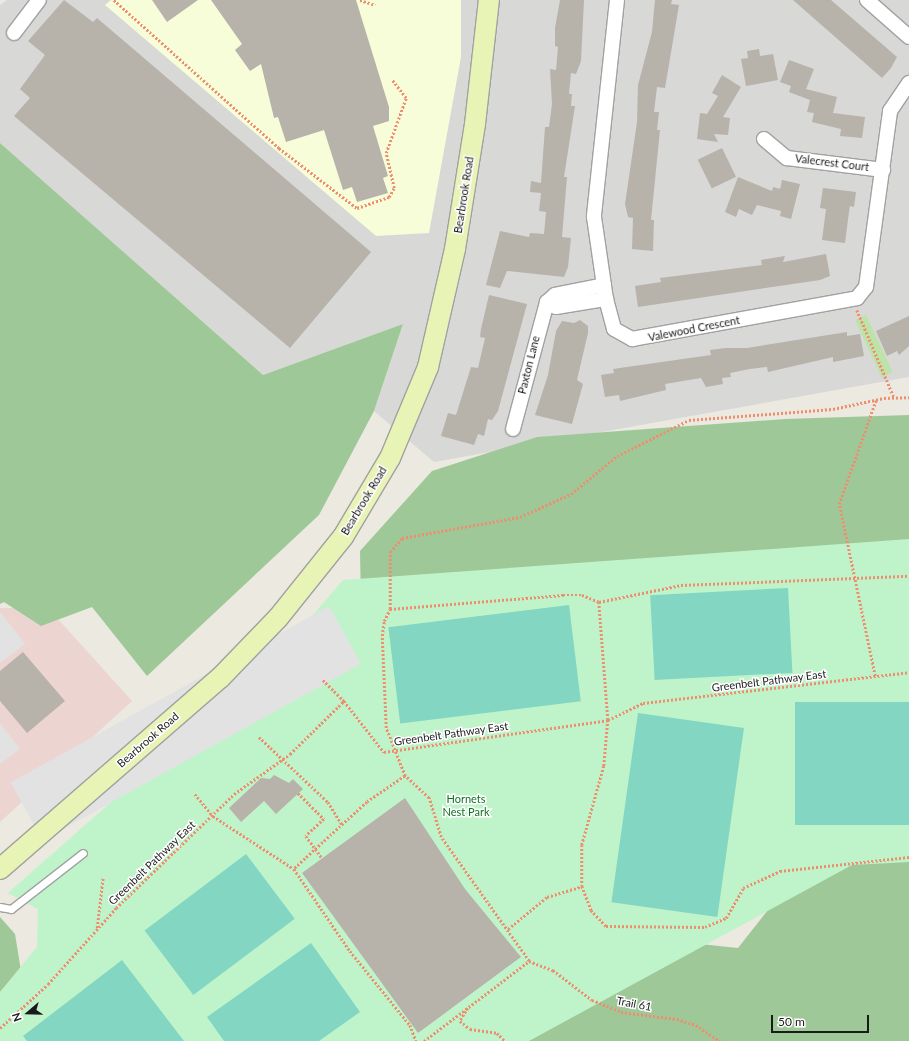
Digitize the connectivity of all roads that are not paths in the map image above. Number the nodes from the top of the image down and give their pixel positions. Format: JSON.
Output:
{"nodes":[{"id":1,"x":39,"y":0,"type":"edge"},
{"id":2,"x":489,"y":0,"type":"edge"},
{"id":3,"x":617,"y":0,"type":"edge"},
{"id":4,"x":867,"y":0,"type":"edge"},
{"id":5,"x":14,"y":33,"type":"dead end"},
{"id":6,"x":909,"y":37,"type":"edge"},
{"id":7,"x":909,"y":83,"type":"edge"},
{"id":8,"x":764,"y":139,"type":"dead end"},
{"id":9,"x":883,"y":170,"type":"junction"},
{"id":10,"x":605,"y":292,"type":"junction"},
{"id":11,"x":513,"y":429,"type":"dead end"},
{"id":12,"x":83,"y":853,"type":"dead end"},
{"id":13,"x":0,"y":869,"type":"edge"},
{"id":14,"x":0,"y":907,"type":"edge"}],
"edges":[{"from":1,"to":5,"type":"street"},
{"from":2,"to":13,"type":"street","name":"Bearbrook Road"},
{"from":3,"to":10,"type":"street","name":"Valewood Crescent"},
{"from":4,"to":6,"type":"street"},
{"from":7,"to":9,"type":"street"},
{"from":8,"to":9,"type":"street","name":"Valecrest Court"},
{"from":9,"to":10,"type":"street","name":"Valewood Crescent"},
{"from":10,"to":11,"type":"street","name":"Paxton Lane"},
{"from":12,"to":14,"type":"lane"}]}
